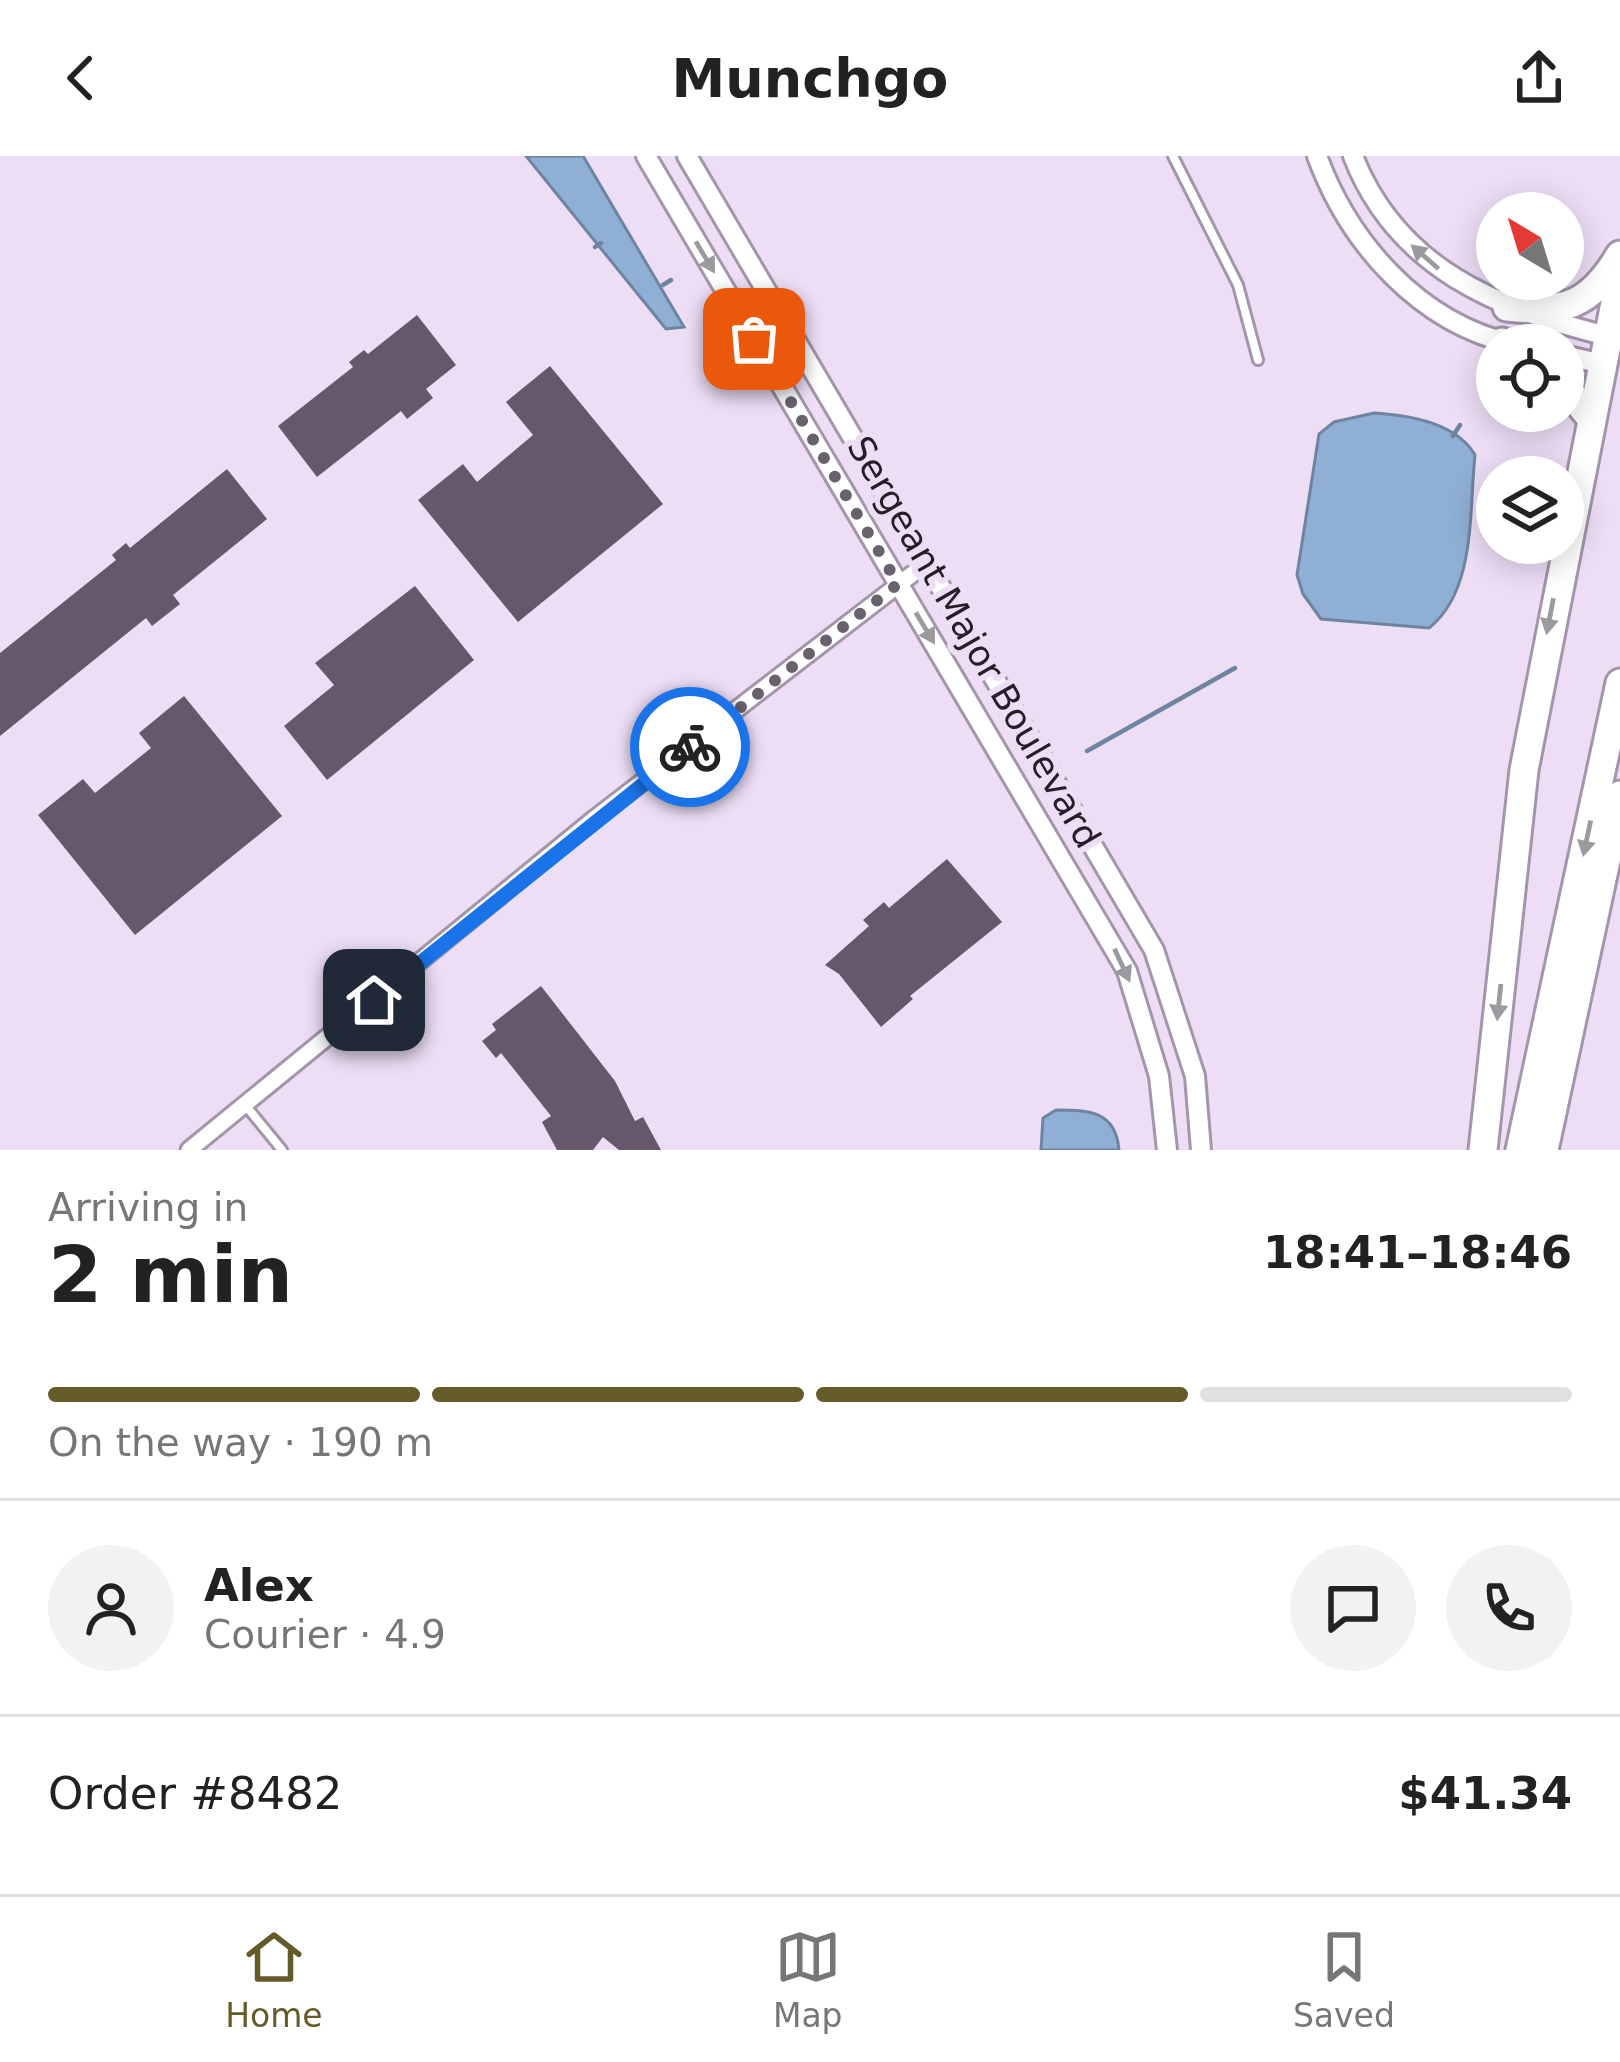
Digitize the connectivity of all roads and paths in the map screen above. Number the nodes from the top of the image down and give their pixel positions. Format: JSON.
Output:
{"nodes":[{"id":1,"x":646,"y":156,"type":"edge"},
{"id":2,"x":687,"y":156,"type":"edge"},
{"id":3,"x":1173,"y":156,"type":"edge"},
{"id":4,"x":1317,"y":156,"type":"edge"},
{"id":5,"x":1354,"y":156,"type":"edge"},
{"id":6,"x":1620,"y":255,"type":"edge"},
{"id":7,"x":1620,"y":277,"type":"edge"},
{"id":8,"x":1507,"y":307,"type":"junction"},
{"id":9,"x":1476,"y":330,"type":"edge"},
{"id":10,"x":1605,"y":350,"type":"junction"},
{"id":11,"x":1584,"y":352,"type":"edge"},
{"id":12,"x":1258,"y":360,"type":"dead end"},
{"id":13,"x":1584,"y":408,"type":"edge"},
{"id":14,"x":1620,"y":408,"type":"edge"},
{"id":15,"x":1590,"y":415,"type":"junction"},
{"id":16,"x":928,"y":562,"type":"junction"},
{"id":17,"x":898,"y":584,"type":"junction"},
{"id":18,"x":1620,"y":683,"type":"edge"},
{"id":19,"x":1620,"y":794,"type":"edge"},
{"id":20,"x":245,"y":1104,"type":"junction"},
{"id":21,"x":189,"y":1150,"type":"edge"},
{"id":22,"x":282,"y":1150,"type":"edge"},
{"id":23,"x":1167,"y":1150,"type":"edge"},
{"id":24,"x":1202,"y":1150,"type":"edge"},
{"id":25,"x":1483,"y":1150,"type":"edge"},
{"id":26,"x":1520,"y":1150,"type":"edge"},
{"id":27,"x":1544,"y":1150,"type":"edge"}],
"edges":[{"from":1,"to":17,"type":"street","name":"Sergeant Major Boulevard","one_way":true},
{"from":2,"to":16,"type":"street","name":"Sergeant Major Boulevard"},
{"from":3,"to":12,"type":"lane"},
{"from":4,"to":9,"type":"street"},
{"from":8,"to":5,"type":"street","one_way":true},
{"from":6,"to":8,"type":"highway"},
{"from":7,"to":10,"type":"highway"},
{"from":8,"to":10,"type":"street"},
{"from":10,"to":11,"type":"street"},
{"from":10,"to":15,"type":"highway"},
{"from":13,"to":15,"type":"highway"},
{"from":14,"to":15,"type":"highway"},
{"from":15,"to":25,"type":"highway","one_way":true},
{"from":16,"to":17,"type":"street"},
{"from":16,"to":24,"type":"street","name":"Sergeant Major Boulevard"},
{"from":17,"to":20,"type":"street"},
{"from":17,"to":23,"type":"street","name":"Sergeant Major Boulevard","one_way":true},
{"from":18,"to":26,"type":"highway","one_way":true},
{"from":19,"to":27,"type":"highway"},
{"from":20,"to":21,"type":"street"},
{"from":20,"to":22,"type":"lane"}]}
